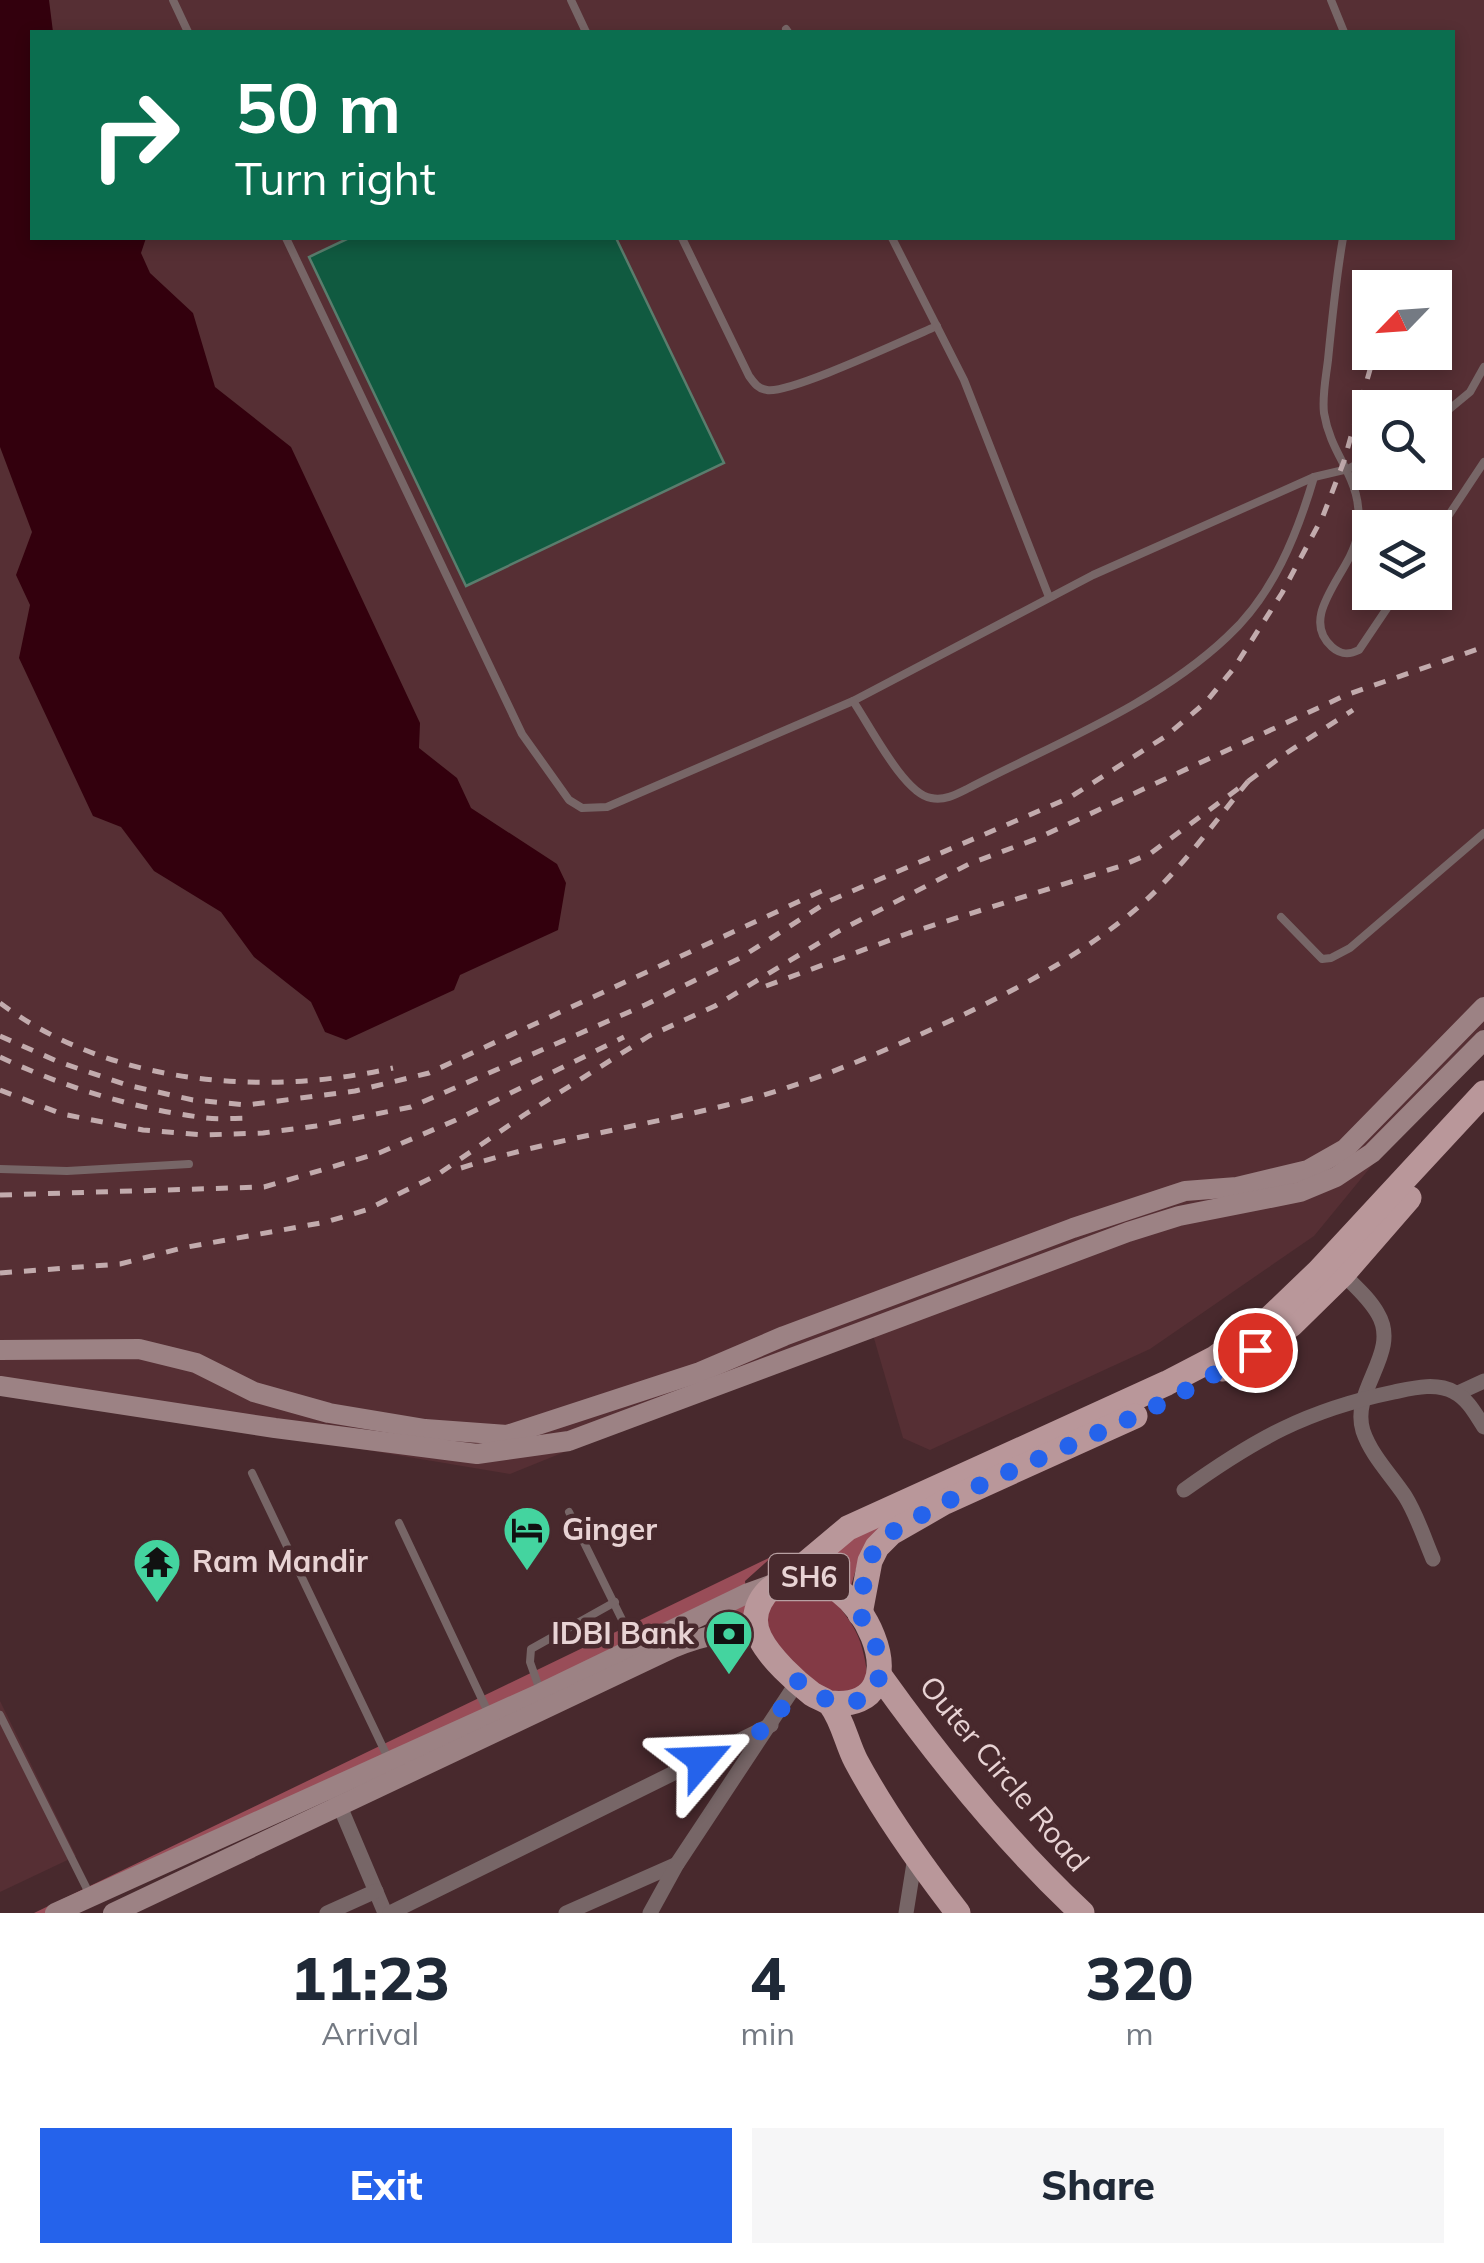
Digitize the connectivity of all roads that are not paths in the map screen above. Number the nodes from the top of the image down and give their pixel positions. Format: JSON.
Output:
{"nodes":[{"id":1,"x":173,"y":0,"type":"edge"},
{"id":2,"x":571,"y":0,"type":"edge"},
{"id":3,"x":1330,"y":0,"type":"edge"},
{"id":4,"x":187,"y":30,"type":"edge"},
{"id":5,"x":585,"y":30,"type":"edge"},
{"id":6,"x":1343,"y":30,"type":"edge"},
{"id":7,"x":287,"y":240,"type":"edge"},
{"id":8,"x":683,"y":240,"type":"edge"},
{"id":9,"x":893,"y":240,"type":"edge"},
{"id":10,"x":1343,"y":240,"type":"edge"},
{"id":11,"x":937,"y":326,"type":"junction"},
{"id":12,"x":1484,"y":367,"type":"edge"},
{"id":13,"x":1452,"y":407,"type":"edge"},
{"id":14,"x":1484,"y":462,"type":"edge"},
{"id":15,"x":1352,"y":467,"type":"edge"},
{"id":16,"x":1348,"y":469,"type":"junction"},
{"id":17,"x":1314,"y":478,"type":"junction"},
{"id":18,"x":1357,"y":510,"type":"edge"},
{"id":19,"x":1452,"y":510,"type":"edge"},
{"id":20,"x":1352,"y":556,"type":"edge"},
{"id":21,"x":1049,"y":597,"type":"junction"},
{"id":22,"x":1386,"y":610,"type":"edge"},
{"id":23,"x":853,"y":701,"type":"junction"},
{"id":24,"x":1484,"y":833,"type":"edge"},
{"id":25,"x":1280,"y":917,"type":"dead end"},
{"id":26,"x":1484,"y":1006,"type":"edge"},
{"id":27,"x":1484,"y":1040,"type":"edge"},
{"id":28,"x":1484,"y":1093,"type":"edge"},
{"id":29,"x":1484,"y":1117,"type":"edge"},
{"id":30,"x":189,"y":1164,"type":"dead end"},
{"id":31,"x":0,"y":1169,"type":"edge"},
{"id":32,"x":1295,"y":1184,"type":"junction"},
{"id":33,"x":1343,"y":1274,"type":"junction"},
{"id":34,"x":0,"y":1350,"type":"edge"},
{"id":35,"x":1484,"y":1381,"type":"edge"},
{"id":36,"x":0,"y":1386,"type":"edge"},
{"id":37,"x":1458,"y":1393,"type":"junction"},
{"id":38,"x":1363,"y":1398,"type":"junction"},
{"id":39,"x":558,"y":1420,"type":"junction"},
{"id":40,"x":1484,"y":1427,"type":"edge"},
{"id":41,"x":569,"y":1441,"type":"junction"},
{"id":42,"x":252,"y":1473,"type":"dead end"},
{"id":43,"x":1184,"y":1490,"type":"dead end"},
{"id":44,"x":570,"y":1512,"type":"dead end"},
{"id":45,"x":399,"y":1523,"type":"dead end"},
{"id":46,"x":1433,"y":1559,"type":"dead end"},
{"id":47,"x":783,"y":1581,"type":"junction"},
{"id":48,"x":615,"y":1602,"type":"junction"},
{"id":49,"x":860,"y":1614,"type":"junction"},
{"id":50,"x":760,"y":1637,"type":"junction"},
{"id":51,"x":639,"y":1655,"type":"junction"},
{"id":52,"x":880,"y":1676,"type":"junction"},
{"id":53,"x":798,"y":1681,"type":"junction"},
{"id":54,"x":541,"y":1693,"type":"junction"},
{"id":55,"x":830,"y":1703,"type":"junction"},
{"id":56,"x":0,"y":1715,"type":"edge"},
{"id":57,"x":494,"y":1723,"type":"junction"},
{"id":58,"x":771,"y":1726,"type":"junction"},
{"id":59,"x":394,"y":1769,"type":"junction"},
{"id":60,"x":335,"y":1797,"type":"junction"},
{"id":61,"x":915,"y":1857,"type":"junction"},
{"id":62,"x":677,"y":1864,"type":"junction"},
{"id":63,"x":376,"y":1891,"type":"junction"},
{"id":64,"x":92,"y":1897,"type":"junction"},
{"id":65,"x":55,"y":1913,"type":"edge"},
{"id":66,"x":113,"y":1913,"type":"edge"},
{"id":67,"x":326,"y":1913,"type":"edge"},
{"id":68,"x":388,"y":1913,"type":"edge"},
{"id":69,"x":566,"y":1913,"type":"edge"},
{"id":70,"x":650,"y":1913,"type":"edge"},
{"id":71,"x":906,"y":1913,"type":"edge"},
{"id":72,"x":958,"y":1913,"type":"edge"},
{"id":73,"x":1082,"y":1913,"type":"edge"}],
"edges":[{"from":1,"to":4,"type":"lane"},
{"from":2,"to":5,"type":"lane"},
{"from":3,"to":6,"type":"lane"},
{"from":7,"to":23,"type":"lane"},
{"from":8,"to":11,"type":"lane"},
{"from":9,"to":11,"type":"lane"},
{"from":10,"to":16,"type":"lane"},
{"from":11,"to":21,"type":"lane"},
{"from":12,"to":13,"type":"lane"},
{"from":14,"to":19,"type":"lane"},
{"from":15,"to":16,"type":"lane"},
{"from":16,"to":17,"type":"lane"},
{"from":16,"to":18,"type":"lane"},
{"from":17,"to":21,"type":"lane"},
{"from":17,"to":23,"type":"lane"},
{"from":20,"to":22,"type":"lane"},
{"from":21,"to":23,"type":"lane"},
{"from":24,"to":25,"type":"lane"},
{"from":26,"to":32,"type":"street"},
{"from":27,"to":32,"type":"street"},
{"from":28,"to":47,"type":"main road","number":"SH6"},
{"from":29,"to":33,"type":"main road","number":"SH6"},
{"from":30,"to":31,"type":"lane"},
{"from":32,"to":39,"type":"street"},
{"from":32,"to":41,"type":"street"},
{"from":33,"to":38,"type":"street"},
{"from":33,"to":49,"type":"main road","number":"SH6"},
{"from":34,"to":39,"type":"street"},
{"from":35,"to":37,"type":"street"},
{"from":36,"to":41,"type":"street"},
{"from":37,"to":38,"type":"street"},
{"from":37,"to":40,"type":"street"},
{"from":38,"to":43,"type":"street"},
{"from":38,"to":46,"type":"street"},
{"from":39,"to":41,"type":"street"},
{"from":42,"to":59,"type":"lane"},
{"from":44,"to":48,"type":"lane"},
{"from":45,"to":57,"type":"lane"},
{"from":47,"to":49,"type":"main road","number":"SH6"},
{"from":47,"to":50,"type":"main road","number":"SH6"},
{"from":47,"to":51,"type":"street"},
{"from":48,"to":51,"type":"lane"},
{"from":48,"to":54,"type":"lane"},
{"from":49,"to":52,"type":"main road","number":"SH6"},
{"from":50,"to":51,"type":"street"},
{"from":50,"to":53,"type":"main road","number":"SH6"},
{"from":51,"to":54,"type":"street"},
{"from":51,"to":57,"type":"street"},
{"from":52,"to":55,"type":"main road"},
{"from":52,"to":73,"type":"main road","name":"Outer Circle Road","number":"SH6"},
{"from":53,"to":55,"type":"main road","number":"SH6"},
{"from":53,"to":58,"type":"street"},
{"from":54,"to":57,"type":"street"},
{"from":55,"to":61,"type":"main road"},
{"from":56,"to":64,"type":"lane"},
{"from":57,"to":59,"type":"street"},
{"from":58,"to":62,"type":"street"},
{"from":58,"to":68,"type":"street"},
{"from":59,"to":60,"type":"street"},
{"from":60,"to":63,"type":"street"},
{"from":60,"to":64,"type":"street"},
{"from":60,"to":66,"type":"street"},
{"from":61,"to":71,"type":"street"},
{"from":61,"to":72,"type":"main road"},
{"from":62,"to":69,"type":"street"},
{"from":62,"to":70,"type":"street"},
{"from":63,"to":67,"type":"street"},
{"from":63,"to":68,"type":"street"},
{"from":64,"to":65,"type":"street"}]}
